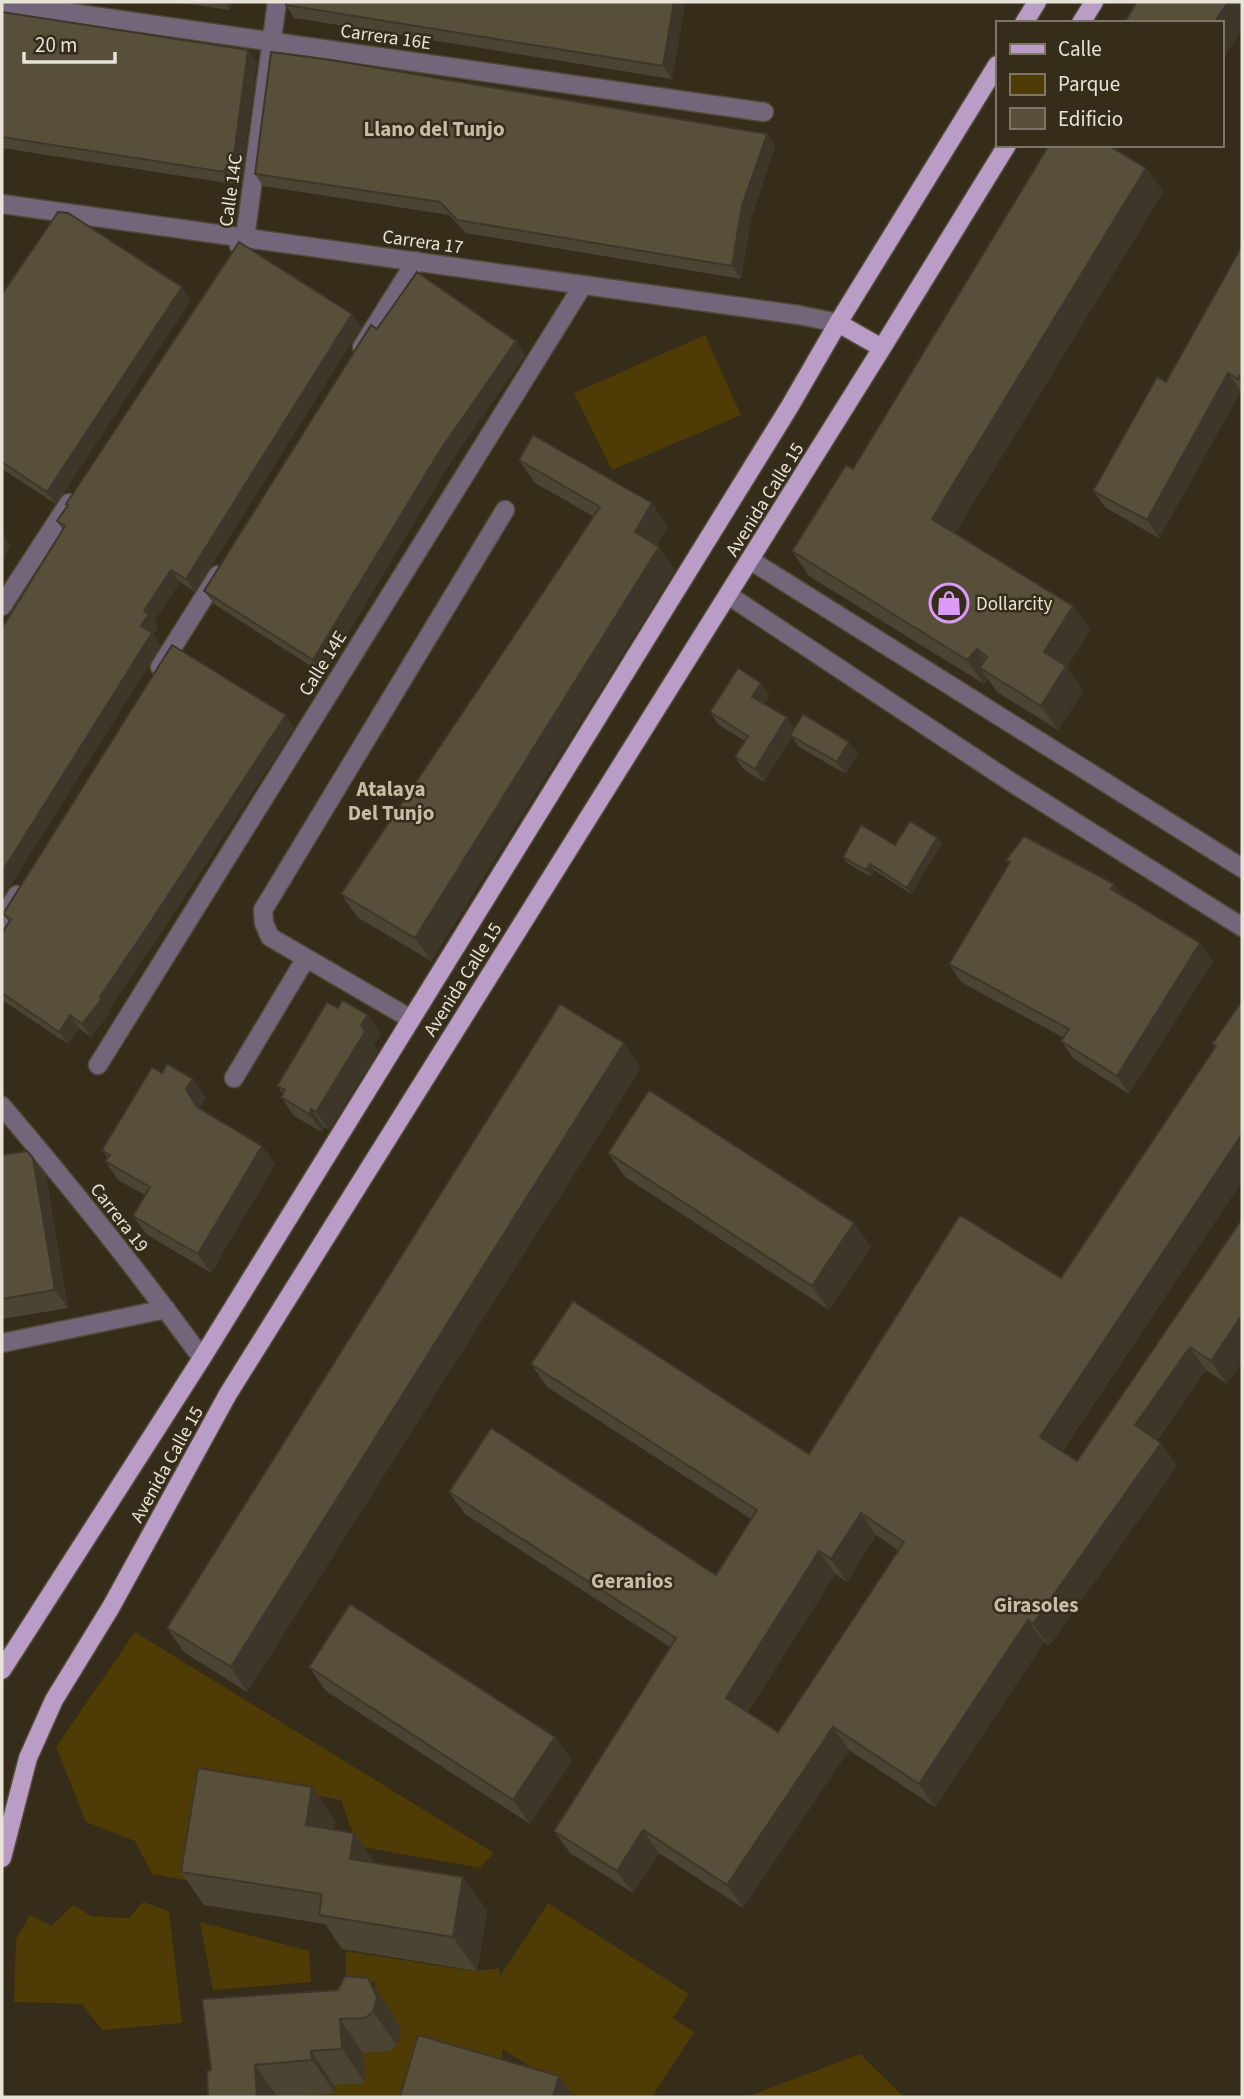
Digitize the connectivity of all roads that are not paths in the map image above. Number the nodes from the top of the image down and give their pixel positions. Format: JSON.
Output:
{"nodes":[{"id":1,"x":277,"y":2,"type":"edge"},
{"id":2,"x":1037,"y":2,"type":"edge"},
{"id":3,"x":1094,"y":2,"type":"edge"},
{"id":4,"x":2,"y":3,"type":"edge"},
{"id":5,"x":1025,"y":21,"type":"edge"},
{"id":6,"x":1082,"y":21,"type":"edge"},
{"id":7,"x":272,"y":41,"type":"junction"},
{"id":8,"x":996,"y":67,"type":"edge"},
{"id":9,"x":764,"y":112,"type":"dead end"},
{"id":10,"x":1006,"y":147,"type":"edge"},
{"id":11,"x":2,"y":204,"type":"edge"},
{"id":12,"x":245,"y":238,"type":"junction"},
{"id":13,"x":230,"y":261,"type":"edge"},
{"id":14,"x":416,"y":261,"type":"junction"},
{"id":15,"x":583,"y":285,"type":"junction"},
{"id":16,"x":838,"y":323,"type":"junction"},
{"id":17,"x":883,"y":348,"type":"junction"},
{"id":18,"x":350,"y":366,"type":"edge"},
{"id":19,"x":78,"y":490,"type":"edge"},
{"id":20,"x":505,"y":510,"type":"dead end"},
{"id":21,"x":750,"y":560,"type":"junction"},
{"id":22,"x":225,"y":564,"type":"edge"},
{"id":23,"x":727,"y":595,"type":"junction"},
{"id":24,"x":2,"y":606,"type":"edge"},
{"id":25,"x":153,"y":679,"type":"edge"},
{"id":26,"x":1242,"y":868,"type":"edge"},
{"id":27,"x":23,"y":885,"type":"edge"},
{"id":28,"x":2,"y":920,"type":"edge"},
{"id":29,"x":1242,"y":927,"type":"edge"},
{"id":30,"x":306,"y":958,"type":"junction"},
{"id":31,"x":411,"y":1019,"type":"junction"},
{"id":32,"x":98,"y":1065,"type":"dead end"},
{"id":33,"x":234,"y":1078,"type":"dead end"},
{"id":34,"x":2,"y":1106,"type":"edge"},
{"id":35,"x":44,"y":1156,"type":"junction"},
{"id":36,"x":23,"y":1160,"type":"edge"},
{"id":37,"x":166,"y":1310,"type":"junction"},
{"id":38,"x":2,"y":1343,"type":"edge"},
{"id":39,"x":202,"y":1358,"type":"junction"},
{"id":40,"x":2,"y":1670,"type":"edge"},
{"id":41,"x":2,"y":1858,"type":"edge"}],
"edges":[{"from":1,"to":7,"type":"street","name":"Calle 14C"},
{"from":2,"to":5,"type":"main road"},
{"from":3,"to":6,"type":"main road"},
{"from":4,"to":7,"type":"street","name":"Carrera 16E"},
{"from":7,"to":9,"type":"street","name":"Carrera 16E"},
{"from":7,"to":12,"type":"street","name":"Calle 14C"},
{"from":8,"to":16,"type":"main road","name":"Avenida Calle 15"},
{"from":10,"to":17,"type":"main road","name":"Avenida Calle 15"},
{"from":11,"to":12,"type":"street","name":"Carrera 17"},
{"from":12,"to":13,"type":"street","name":"Calle 14C"},
{"from":12,"to":14,"type":"street","name":"Carrera 17"},
{"from":14,"to":15,"type":"street","name":"Carrera 17"},
{"from":14,"to":18,"type":"street"},
{"from":15,"to":16,"type":"street","name":"Carrera 17"},
{"from":15,"to":32,"type":"street","name":"Calle 14E"},
{"from":16,"to":17,"type":"main road"},
{"from":16,"to":31,"type":"main road","name":"Avenida Calle 15"},
{"from":17,"to":21,"type":"main road","name":"Avenida Calle 15"},
{"from":19,"to":24,"type":"street"},
{"from":20,"to":30,"type":"street"},
{"from":21,"to":23,"type":"main road","name":"Avenida Calle 15"},
{"from":21,"to":26,"type":"street"},
{"from":22,"to":25,"type":"street"},
{"from":23,"to":29,"type":"street"},
{"from":23,"to":41,"type":"main road","name":"Avenida Calle 15"},
{"from":27,"to":28,"type":"street"},
{"from":30,"to":31,"type":"street"},
{"from":30,"to":33,"type":"street"},
{"from":31,"to":39,"type":"main road","name":"Avenida Calle 15"},
{"from":34,"to":35,"type":"street","name":"Carrera 19"},
{"from":35,"to":36,"type":"street"},
{"from":35,"to":37,"type":"street","name":"Carrera 19"},
{"from":37,"to":38,"type":"street"},
{"from":37,"to":39,"type":"street","name":"Carrera 19"},
{"from":39,"to":40,"type":"main road","name":"Avenida Calle 15"}]}
